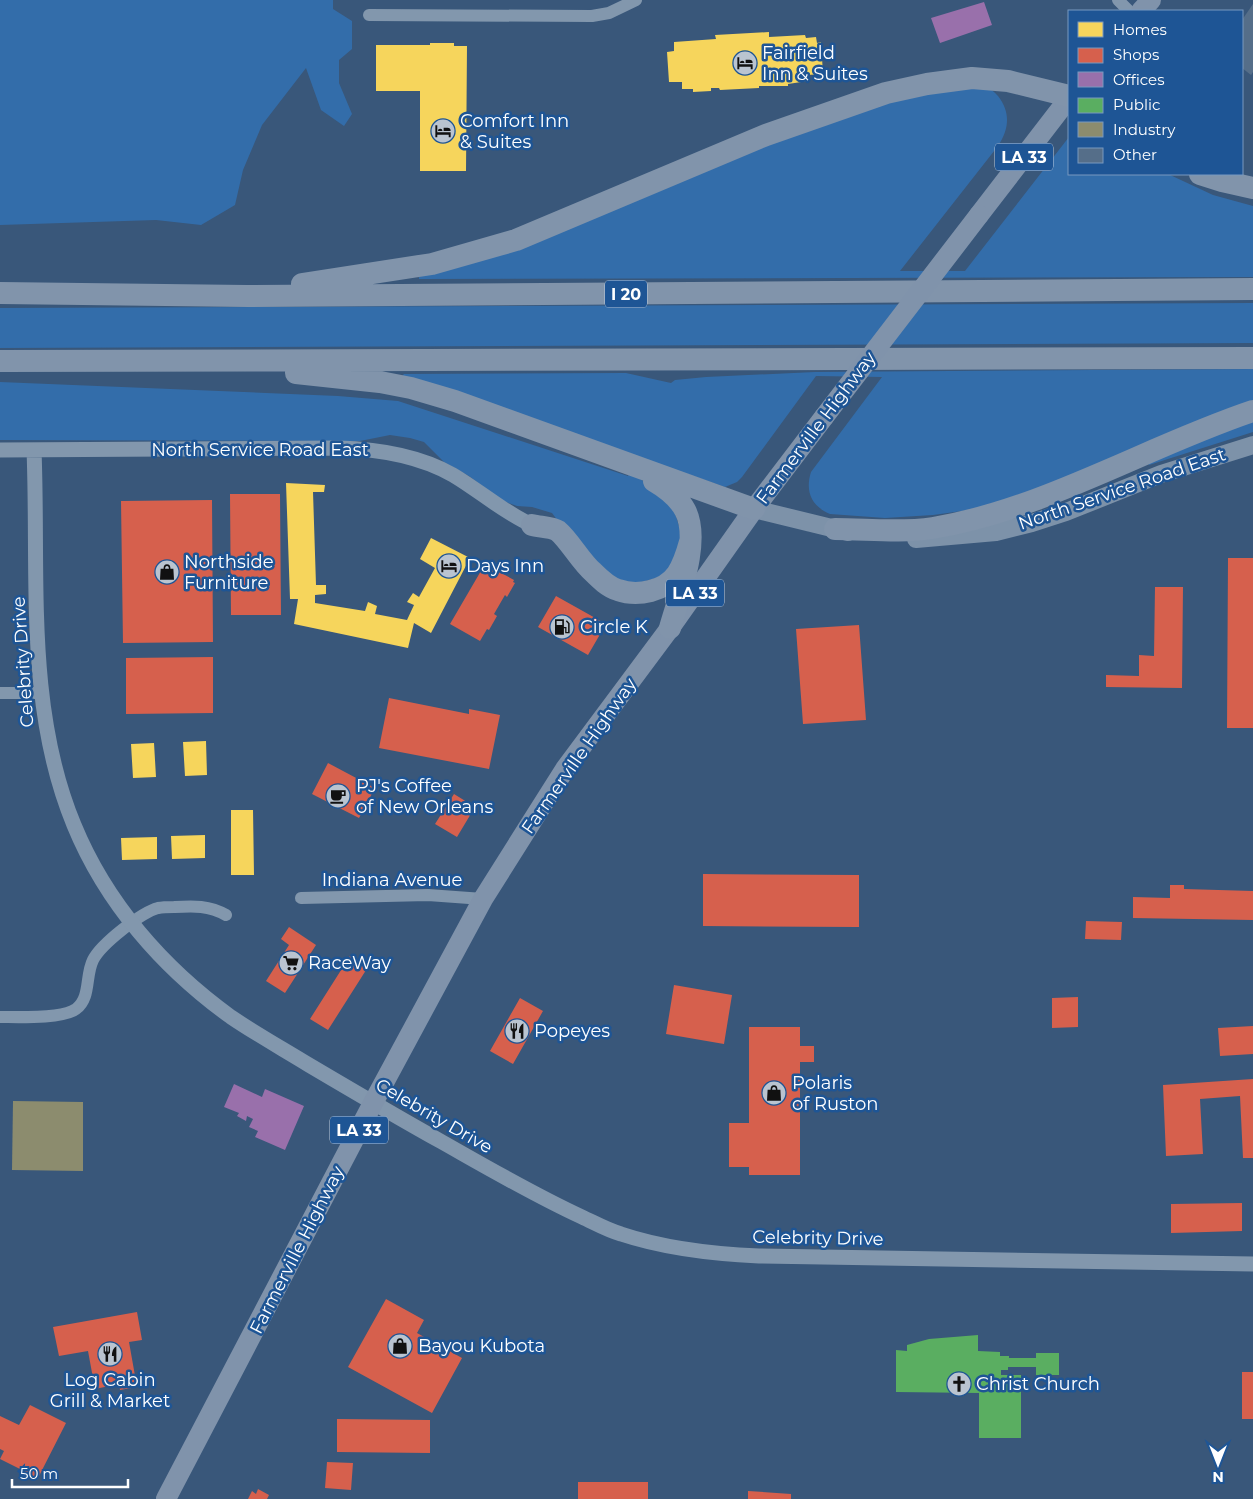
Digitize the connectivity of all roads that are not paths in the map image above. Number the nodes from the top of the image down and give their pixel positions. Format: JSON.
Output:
{"nodes":[{"id":1,"x":636,"y":0,"type":"edge"},
{"id":2,"x":1118,"y":0,"type":"edge"},
{"id":3,"x":1151,"y":0,"type":"edge"},
{"id":4,"x":1128,"y":10,"type":"edge"},
{"id":5,"x":1142,"y":10,"type":"edge"},
{"id":6,"x":369,"y":15,"type":"dead end"},
{"id":7,"x":1068,"y":97,"type":"edge"},
{"id":8,"x":1068,"y":98,"type":"edge"},
{"id":9,"x":1204,"y":175,"type":"edge"},
{"id":10,"x":1253,"y":188,"type":"edge"},
{"id":11,"x":1253,"y":289,"type":"edge"},
{"id":12,"x":0,"y":293,"type":"edge"},
{"id":13,"x":247,"y":296,"type":"junction"},
{"id":14,"x":1253,"y":358,"type":"edge"},
{"id":15,"x":0,"y":361,"type":"edge"},
{"id":16,"x":71,"y":361,"type":"junction"},
{"id":17,"x":1253,"y":411,"type":"edge"},
{"id":18,"x":1253,"y":445,"type":"edge"},
{"id":19,"x":0,"y":450,"type":"edge"},
{"id":20,"x":34,"y":450,"type":"junction"},
{"id":21,"x":625,"y":464,"type":"junction"},
{"id":22,"x":754,"y":510,"type":"junction"},
{"id":23,"x":532,"y":525,"type":"joint"},
{"id":24,"x":835,"y":528,"type":"junction"},
{"id":25,"x":690,"y":542,"type":"junction"},
{"id":26,"x":670,"y":628,"type":"junction"},
{"id":27,"x":0,"y":693,"type":"edge"},
{"id":28,"x":40,"y":693,"type":"junction"},
{"id":29,"x":301,"y":898,"type":"dead end"},
{"id":30,"x":484,"y":899,"type":"junction"},
{"id":31,"x":226,"y":915,"type":"dead end"},
{"id":32,"x":131,"y":924,"type":"junction"},
{"id":33,"x":0,"y":1017,"type":"edge"},
{"id":34,"x":373,"y":1103,"type":"junction"},
{"id":35,"x":1253,"y":1264,"type":"edge"},
{"id":36,"x":166,"y":1499,"type":"edge"}],
"edges":[{"from":1,"to":6,"type":"street"},
{"from":2,"to":4,"type":"street"},
{"from":3,"to":5,"type":"main road"},
{"from":7,"to":13,"type":"highway"},
{"from":8,"to":22,"type":"main road","name":"Farmerville Highway","number":"LA 33","bridge":true},
{"from":9,"to":10,"type":"highway"},
{"from":11,"to":13,"type":"highway","number":"I 20"},
{"from":12,"to":13,"type":"highway","number":"I 20"},
{"from":14,"to":16,"type":"highway"},
{"from":15,"to":16,"type":"highway"},
{"from":16,"to":21,"type":"highway"},
{"from":17,"to":24,"type":"highway"},
{"from":18,"to":24,"type":"main road","name":"North Service Road East"},
{"from":19,"to":20,"type":"street","name":"North Service Road East"},
{"from":20,"to":23,"type":"street","name":"North Service Road East"},
{"from":20,"to":28,"type":"street","name":"Celebrity Drive"},
{"from":21,"to":22,"type":"highway"},
{"from":21,"to":25,"type":"highway"},
{"from":22,"to":24,"type":"main road","name":"North Service Road East"},
{"from":22,"to":26,"type":"main road","name":"Farmerville Highway","number":"LA 33"},
{"from":23,"to":25,"type":"highway"},
{"from":25,"to":26,"type":"highway"},
{"from":26,"to":30,"type":"main road","name":"Farmerville Highway","number":"LA 33"},
{"from":27,"to":28,"type":"street"},
{"from":28,"to":32,"type":"street","name":"Celebrity Drive"},
{"from":29,"to":30,"type":"street","name":"Indiana Avenue"},
{"from":30,"to":34,"type":"main road","name":"Farmerville Highway","number":"LA 33"},
{"from":31,"to":32,"type":"street"},
{"from":32,"to":33,"type":"street"},
{"from":32,"to":34,"type":"street","name":"Celebrity Drive"},
{"from":34,"to":35,"type":"street","name":"Celebrity Drive"},
{"from":34,"to":36,"type":"main road","name":"Farmerville Highway","number":"LA 33"}]}
